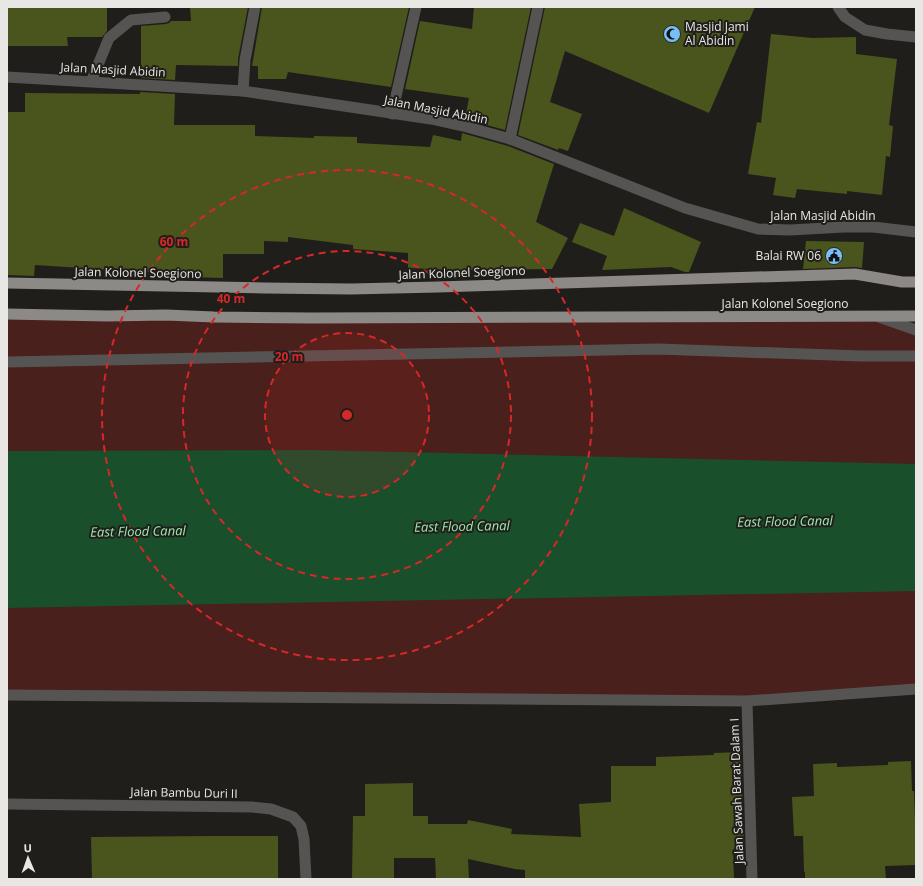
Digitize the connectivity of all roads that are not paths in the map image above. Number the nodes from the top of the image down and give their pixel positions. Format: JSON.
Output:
{"nodes":[{"id":1,"x":254,"y":7,"type":"edge"},
{"id":2,"x":416,"y":7,"type":"edge"},
{"id":3,"x":538,"y":7,"type":"edge"},
{"id":4,"x":838,"y":7,"type":"edge"},
{"id":5,"x":165,"y":17,"type":"dead end"},
{"id":6,"x":916,"y":37,"type":"edge"},
{"id":7,"x":7,"y":77,"type":"edge"},
{"id":8,"x":92,"y":82,"type":"junction"},
{"id":9,"x":243,"y":91,"type":"junction"},
{"id":10,"x":392,"y":114,"type":"junction"},
{"id":11,"x":510,"y":139,"type":"junction"},
{"id":12,"x":916,"y":232,"type":"edge"},
{"id":13,"x":916,"y":282,"type":"edge"},
{"id":14,"x":7,"y":283,"type":"edge"},
{"id":15,"x":7,"y":314,"type":"edge"},
{"id":16,"x":877,"y":316,"type":"junction"},
{"id":17,"x":916,"y":316,"type":"edge"},
{"id":18,"x":916,"y":330,"type":"edge"},
{"id":19,"x":916,"y":356,"type":"edge"},
{"id":20,"x":7,"y":362,"type":"edge"},
{"id":21,"x":916,"y":689,"type":"edge"},
{"id":22,"x":7,"y":695,"type":"edge"},
{"id":23,"x":747,"y":701,"type":"junction"},
{"id":24,"x":7,"y":804,"type":"edge"},
{"id":25,"x":306,"y":879,"type":"edge"},
{"id":26,"x":752,"y":879,"type":"edge"}],
"edges":[{"from":1,"to":9,"type":"street"},
{"from":2,"to":10,"type":"street"},
{"from":3,"to":11,"type":"street"},
{"from":4,"to":6,"type":"street"},
{"from":5,"to":8,"type":"street"},
{"from":7,"to":8,"type":"street","name":"Jalan Masjid Abidin"},
{"from":8,"to":9,"type":"street","name":"Jalan Masjid Abidin"},
{"from":9,"to":10,"type":"street","name":"Jalan Masjid Abidin"},
{"from":10,"to":11,"type":"street","name":"Jalan Masjid Abidin"},
{"from":11,"to":12,"type":"street","name":"Jalan Masjid Abidin"},
{"from":13,"to":14,"type":"main road","name":"Jalan Kolonel Soegiono"},
{"from":15,"to":16,"type":"main road","name":"Jalan Kolonel Soegiono"},
{"from":16,"to":17,"type":"main road","name":"Jalan Kolonel Soegiono"},
{"from":16,"to":18,"type":"street"},
{"from":19,"to":20,"type":"street"},
{"from":21,"to":23,"type":"street"},
{"from":22,"to":23,"type":"street"},
{"from":23,"to":26,"type":"street","name":"Jalan Sawah Barat Dalam I"},
{"from":24,"to":25,"type":"street","name":"Jalan Bambu Duri II"}]}
